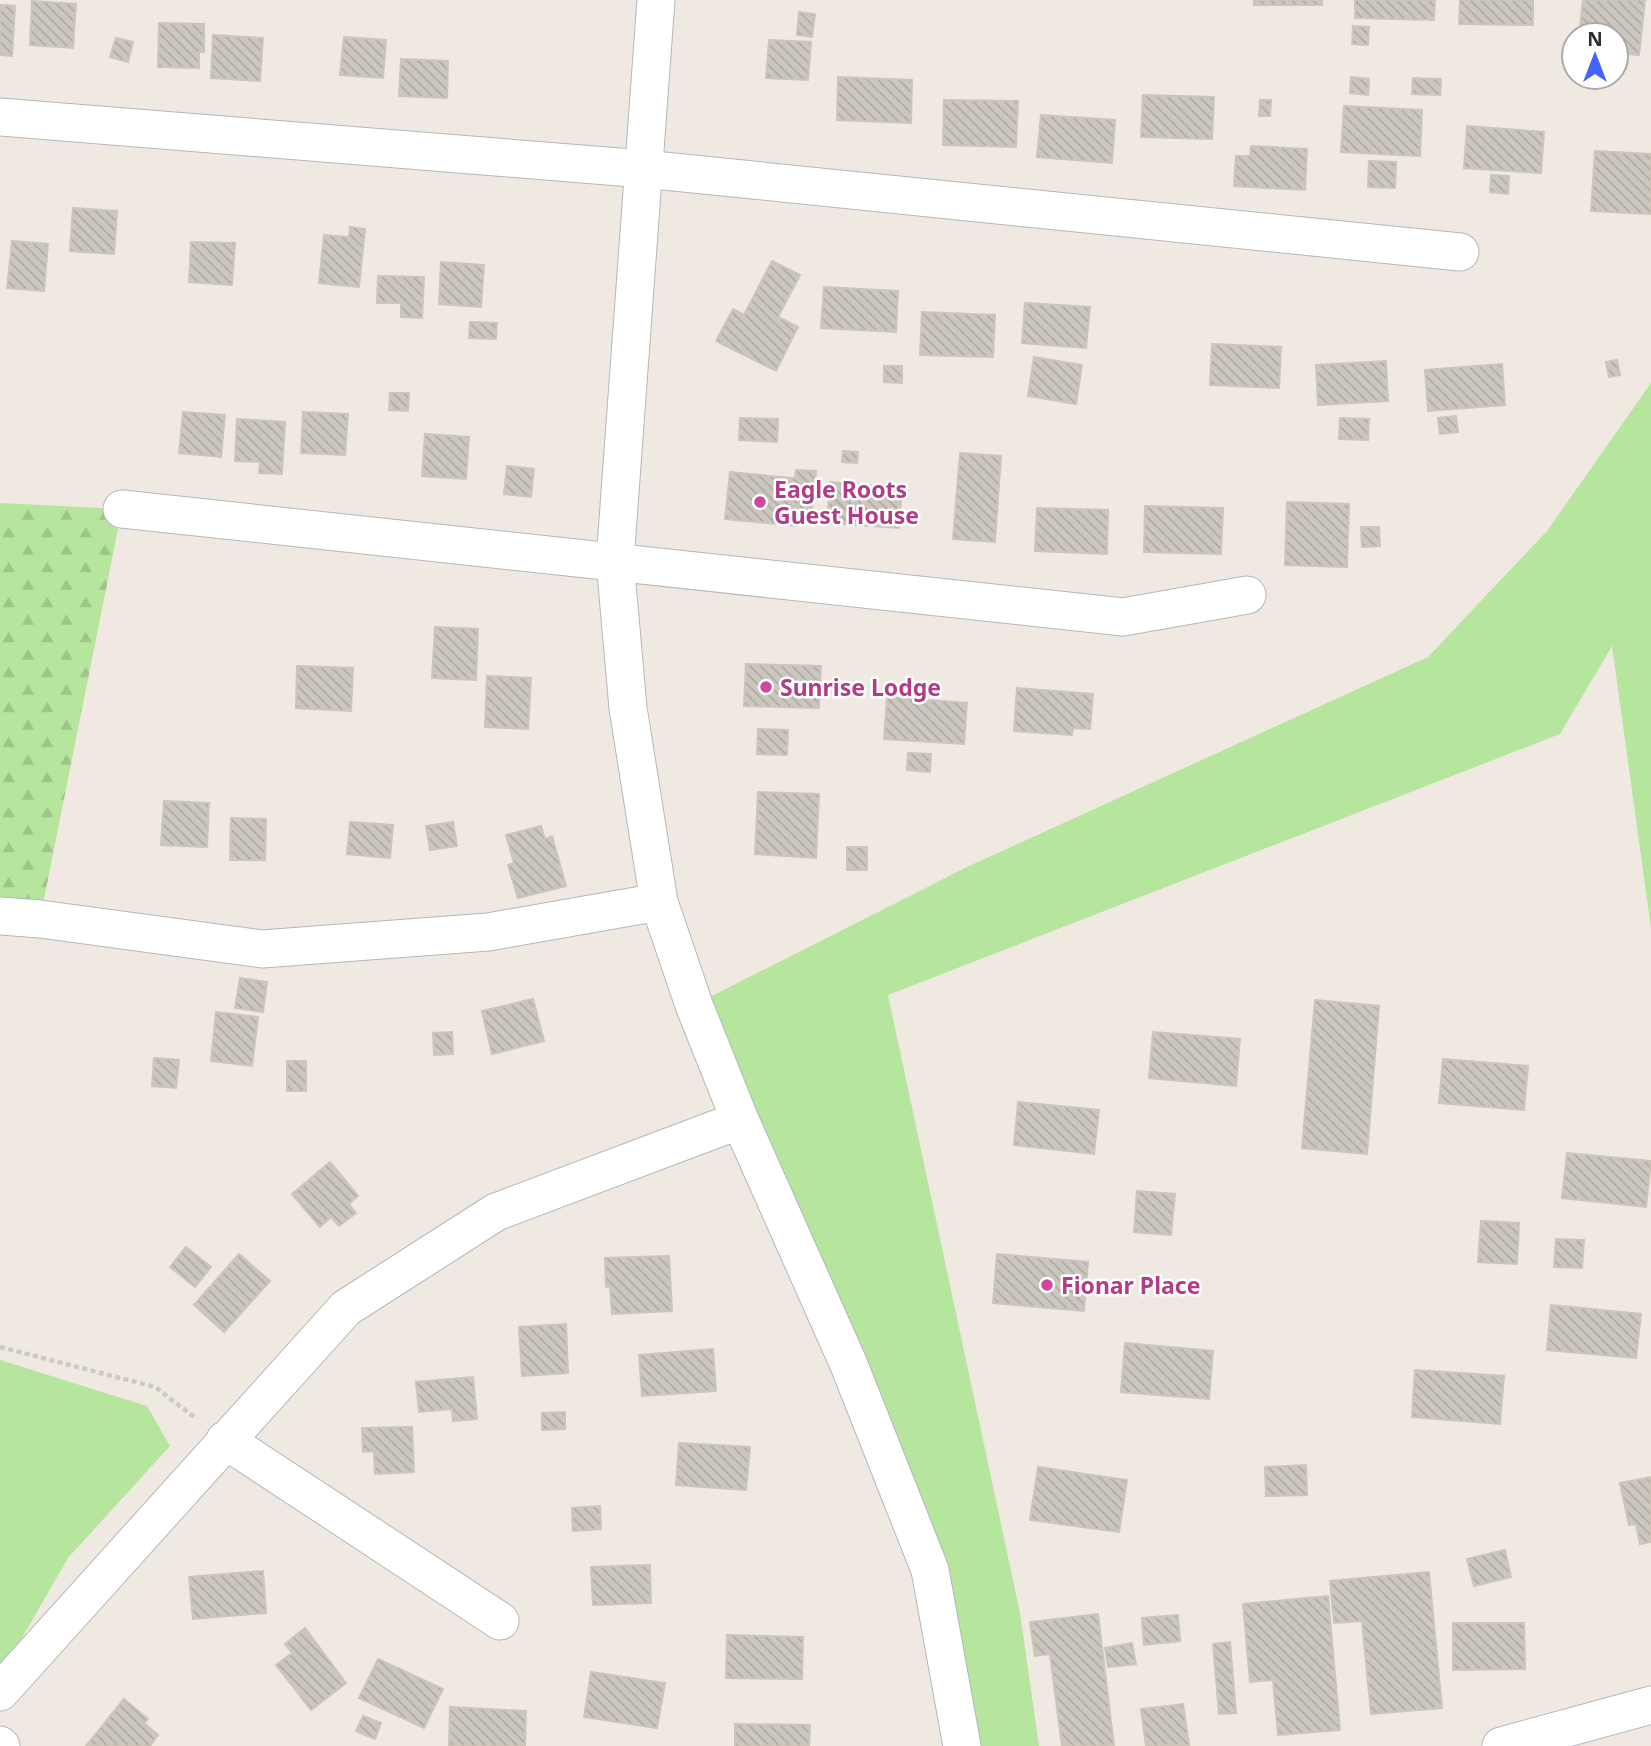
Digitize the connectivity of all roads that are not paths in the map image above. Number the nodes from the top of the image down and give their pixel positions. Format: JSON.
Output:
{"nodes":[{"id":1,"x":656,"y":0,"type":"edge"},
{"id":2,"x":0,"y":117,"type":"edge"},
{"id":3,"x":644,"y":169,"type":"junction"},
{"id":4,"x":1460,"y":252,"type":"dead end"},
{"id":5,"x":122,"y":509,"type":"dead end"},
{"id":6,"x":615,"y":561,"type":"junction"},
{"id":7,"x":1247,"y":595,"type":"dead end"},
{"id":8,"x":659,"y":902,"type":"junction"},
{"id":9,"x":0,"y":916,"type":"edge"},
{"id":10,"x":740,"y":1120,"type":"junction"},
{"id":11,"x":225,"y":1440,"type":"junction"},
{"id":12,"x":500,"y":1621,"type":"dead end"},
{"id":13,"x":0,"y":1692,"type":"edge"},
{"id":14,"x":1651,"y":1705,"type":"edge"},
{"id":15,"x":962,"y":1746,"type":"edge"},
{"id":16,"x":1501,"y":1746,"type":"edge"}],
"edges":[{"from":1,"to":3,"type":"street"},
{"from":2,"to":3,"type":"street"},
{"from":3,"to":4,"type":"street"},
{"from":3,"to":6,"type":"street"},
{"from":5,"to":6,"type":"street"},
{"from":6,"to":7,"type":"street"},
{"from":6,"to":8,"type":"street"},
{"from":8,"to":9,"type":"street"},
{"from":8,"to":10,"type":"street"},
{"from":10,"to":11,"type":"street"},
{"from":10,"to":15,"type":"street"},
{"from":11,"to":12,"type":"street"},
{"from":11,"to":13,"type":"street"},
{"from":14,"to":16,"type":"street"}]}
